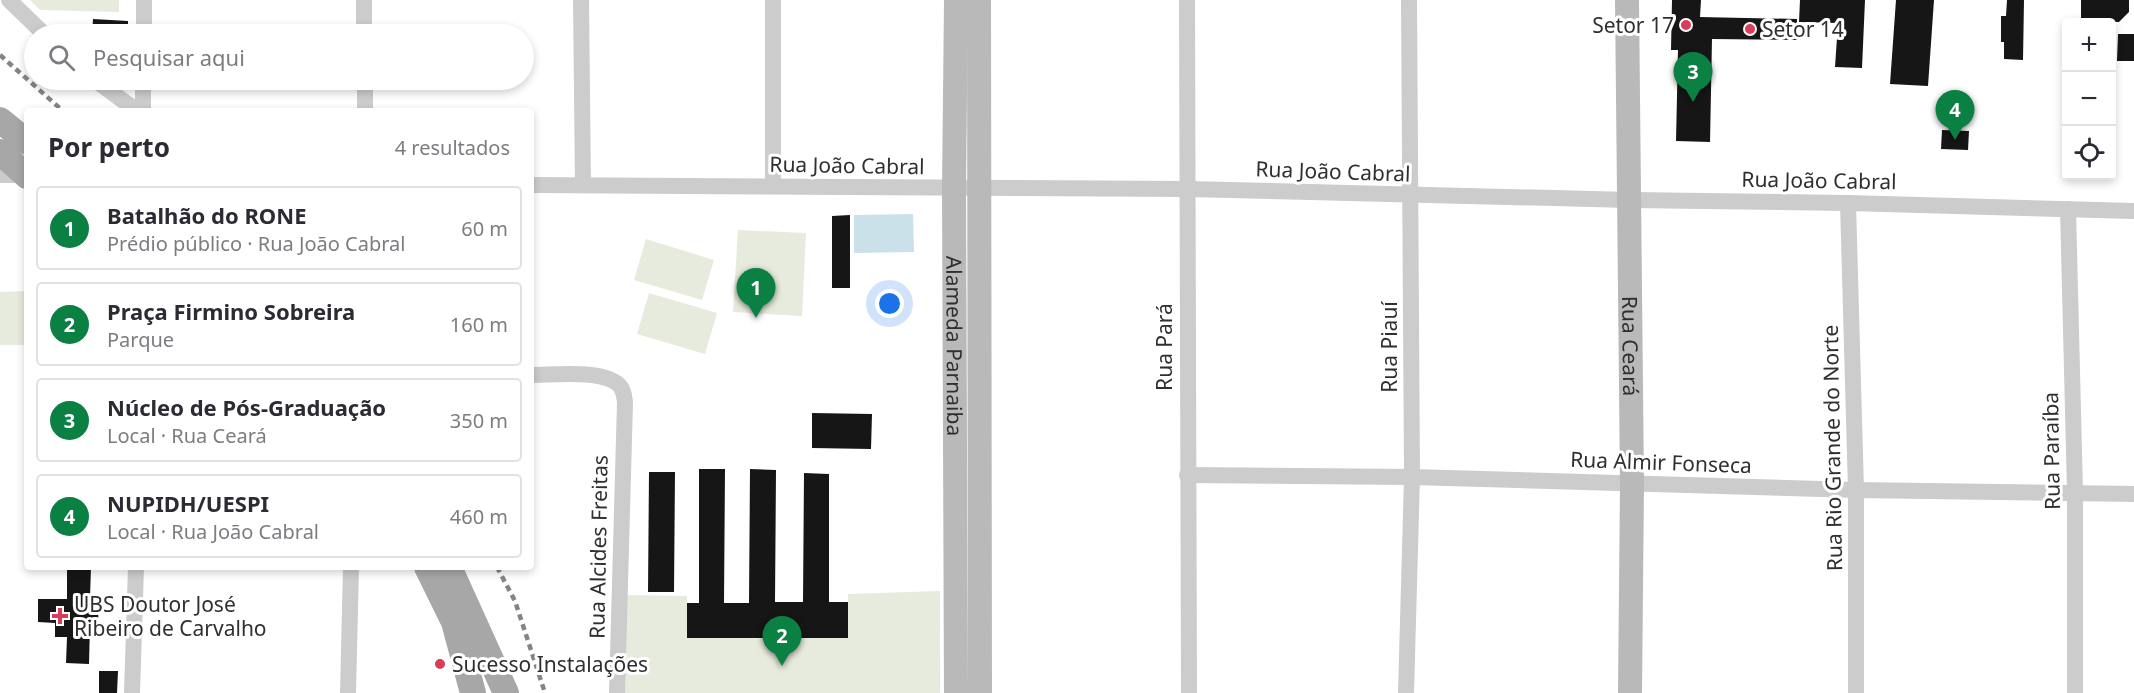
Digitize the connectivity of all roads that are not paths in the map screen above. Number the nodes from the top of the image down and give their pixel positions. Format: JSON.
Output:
{"nodes":[{"id":1,"x":9,"y":0,"type":"edge"},
{"id":2,"x":144,"y":0,"type":"edge"},
{"id":3,"x":364,"y":0,"type":"edge"},
{"id":4,"x":581,"y":0,"type":"edge"},
{"id":5,"x":773,"y":0,"type":"edge"},
{"id":6,"x":956,"y":0,"type":"edge"},
{"id":7,"x":979,"y":0,"type":"edge"},
{"id":8,"x":1187,"y":0,"type":"edge"},
{"id":9,"x":1409,"y":0,"type":"edge"},
{"id":10,"x":1628,"y":0,"type":"edge"},
{"id":11,"x":34,"y":24,"type":"edge"},
{"id":12,"x":144,"y":24,"type":"edge"},
{"id":13,"x":364,"y":24,"type":"edge"},
{"id":14,"x":109,"y":90,"type":"edge"},
{"id":15,"x":143,"y":90,"type":"edge"},
{"id":16,"x":365,"y":90,"type":"edge"},
{"id":17,"x":133,"y":108,"type":"edge"},
{"id":18,"x":143,"y":108,"type":"edge"},
{"id":19,"x":365,"y":108,"type":"edge"},
{"id":20,"x":0,"y":120,"type":"edge"},
{"id":21,"x":24,"y":140,"type":"edge"},
{"id":22,"x":0,"y":152,"type":"edge"},
{"id":23,"x":24,"y":173,"type":"edge"},
{"id":24,"x":0,"y":175,"type":"edge"},
{"id":25,"x":24,"y":176,"type":"edge"},
{"id":26,"x":534,"y":185,"type":"edge"},
{"id":27,"x":583,"y":185,"type":"junction"},
{"id":28,"x":773,"y":186,"type":"junction"},
{"id":29,"x":954,"y":189,"type":"junction"},
{"id":30,"x":979,"y":189,"type":"junction"},
{"id":31,"x":1187,"y":189,"type":"junction"},
{"id":32,"x":1411,"y":196,"type":"junction"},
{"id":33,"x":1630,"y":200,"type":"junction"},
{"id":34,"x":1848,"y":203,"type":"junction"},
{"id":35,"x":2068,"y":209,"type":"junction"},
{"id":36,"x":2134,"y":211,"type":"edge"},
{"id":37,"x":534,"y":375,"type":"edge"},
{"id":38,"x":967,"y":460,"type":"junction"},
{"id":39,"x":1187,"y":475,"type":"junction"},
{"id":40,"x":1412,"y":477,"type":"junction"},
{"id":41,"x":1632,"y":484,"type":"junction"},
{"id":42,"x":1857,"y":490,"type":"junction"},
{"id":43,"x":2075,"y":492,"type":"junction"},
{"id":44,"x":2134,"y":494,"type":"edge"},
{"id":45,"x":136,"y":570,"type":"edge"},
{"id":46,"x":351,"y":570,"type":"edge"},
{"id":47,"x":428,"y":570,"type":"edge"},
{"id":48,"x":450,"y":570,"type":"edge"},
{"id":49,"x":132,"y":693,"type":"edge"},
{"id":50,"x":348,"y":693,"type":"edge"},
{"id":51,"x":473,"y":693,"type":"edge"},
{"id":52,"x":506,"y":693,"type":"edge"},
{"id":53,"x":617,"y":693,"type":"edge"},
{"id":54,"x":956,"y":693,"type":"edge"},
{"id":55,"x":980,"y":693,"type":"edge"},
{"id":56,"x":1189,"y":693,"type":"edge"},
{"id":57,"x":1406,"y":693,"type":"edge"},
{"id":58,"x":1630,"y":693,"type":"edge"},
{"id":59,"x":1856,"y":693,"type":"edge"},
{"id":60,"x":2075,"y":693,"type":"edge"}],
"edges":[{"from":1,"to":11,"type":"street"},
{"from":2,"to":12,"type":"street"},
{"from":3,"to":13,"type":"street"},
{"from":4,"to":27,"type":"street"},
{"from":5,"to":28,"type":"street"},
{"from":6,"to":29,"type":"main road","name":"Alameda Parnaiba"},
{"from":7,"to":30,"type":"main road","name":"Alameda Parnaiba"},
{"from":8,"to":31,"type":"street","name":"Rua Pará"},
{"from":9,"to":32,"type":"street","name":"Rua Piauí"},
{"from":10,"to":33,"type":"main road","name":"Rua Ceará"},
{"from":14,"to":17,"type":"street"},
{"from":15,"to":18,"type":"street"},
{"from":16,"to":19,"type":"street"},
{"from":20,"to":21,"type":"main road"},
{"from":22,"to":23,"type":"main road"},
{"from":24,"to":25,"type":"street"},
{"from":26,"to":27,"type":"street","name":"Rua João Cabral"},
{"from":27,"to":28,"type":"street","name":"Rua João Cabral"},
{"from":28,"to":29,"type":"street","name":"Rua João Cabral"},
{"from":29,"to":30,"type":"street","name":"Rua João Cabral"},
{"from":29,"to":38,"type":"main road","name":"Alameda Parnaiba"},
{"from":30,"to":31,"type":"street","name":"Rua João Cabral"},
{"from":30,"to":38,"type":"main road","name":"Alameda Parnaiba"},
{"from":31,"to":32,"type":"street","name":"Rua João Cabral"},
{"from":31,"to":39,"type":"street","name":"Rua Pará"},
{"from":32,"to":33,"type":"street","name":"Rua João Cabral"},
{"from":32,"to":40,"type":"street","name":"Rua Piauí"},
{"from":33,"to":34,"type":"street","name":"Rua João Cabral"},
{"from":33,"to":41,"type":"main road","name":"Rua Ceará"},
{"from":34,"to":35,"type":"street","name":"Rua João Cabral"},
{"from":34,"to":42,"type":"street","name":"Rua Rio Grande do Norte"},
{"from":35,"to":36,"type":"street","name":"Rua João Cabral"},
{"from":35,"to":43,"type":"street","name":"Rua Paraíba"},
{"from":37,"to":53,"type":"street","name":"Rua Alcides Freitas"},
{"from":38,"to":54,"type":"main road","name":"Alameda Parnaiba"},
{"from":38,"to":55,"type":"main road","name":"Alameda Parnaiba"},
{"from":39,"to":40,"type":"street","name":"Rua Almir Fonseca"},
{"from":39,"to":56,"type":"street","name":"Rua Pará"},
{"from":40,"to":41,"type":"street","name":"Rua Almir Fonseca"},
{"from":40,"to":57,"type":"street","name":"Rua Piauí"},
{"from":41,"to":42,"type":"street","name":"Rua Almir Fonseca"},
{"from":41,"to":58,"type":"main road","name":"Rua Ceará"},
{"from":42,"to":43,"type":"street","name":"Rua Almir Fonseca"},
{"from":42,"to":59,"type":"street","name":"Rua Rio Grande do Norte"},
{"from":43,"to":44,"type":"street","name":"Rua Almir Fonseca"},
{"from":43,"to":60,"type":"street","name":"Rua Paraíba"},
{"from":45,"to":49,"type":"street"},
{"from":46,"to":50,"type":"street"},
{"from":47,"to":51,"type":"main road"},
{"from":48,"to":52,"type":"main road"}]}
